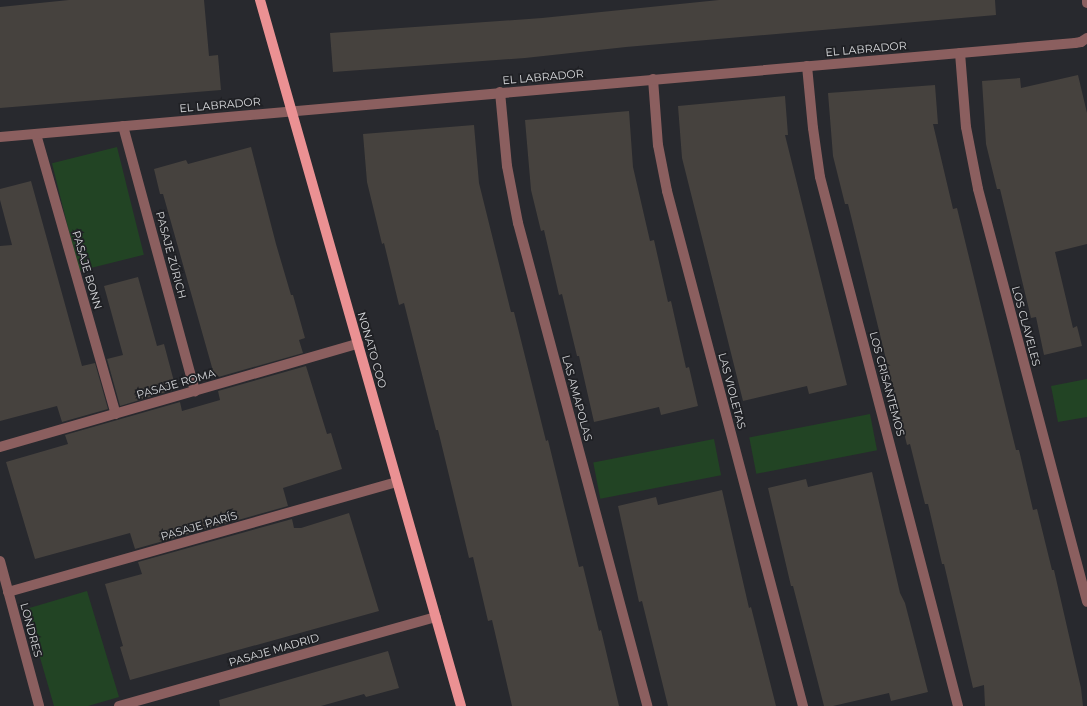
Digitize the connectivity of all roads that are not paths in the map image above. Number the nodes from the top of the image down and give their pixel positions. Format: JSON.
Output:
{"nodes":[{"id":1,"x":260,"y":0,"type":"edge"},
{"id":2,"x":1087,"y":38,"type":"edge"},
{"id":3,"x":960,"y":53,"type":"junction"},
{"id":4,"x":807,"y":66,"type":"junction"},
{"id":5,"x":653,"y":79,"type":"junction"},
{"id":6,"x":500,"y":92,"type":"junction"},
{"id":7,"x":291,"y":110,"type":"junction"},
{"id":8,"x":123,"y":126,"type":"junction"},
{"id":9,"x":36,"y":134,"type":"junction"},
{"id":10,"x":0,"y":137,"type":"edge"},
{"id":11,"x":358,"y":344,"type":"junction"},
{"id":12,"x":195,"y":391,"type":"junction"},
{"id":13,"x":116,"y":414,"type":"junction"},
{"id":14,"x":0,"y":448,"type":"edge"},
{"id":15,"x":397,"y":482,"type":"junction"},
{"id":16,"x":0,"y":561,"type":"edge"},
{"id":17,"x":8,"y":592,"type":"junction"},
{"id":18,"x":1087,"y":602,"type":"edge"},
{"id":19,"x":436,"y":617,"type":"junction"},
{"id":20,"x":39,"y":706,"type":"edge"},
{"id":21,"x":119,"y":706,"type":"edge"},
{"id":22,"x":461,"y":706,"type":"edge"},
{"id":23,"x":647,"y":706,"type":"edge"},
{"id":24,"x":804,"y":706,"type":"edge"},
{"id":25,"x":958,"y":706,"type":"edge"}],
"edges":[{"from":1,"to":7,"type":"main road","name":"NONATO COO"},
{"from":2,"to":3,"type":"street","name":"EL LABRADOR"},
{"from":3,"to":4,"type":"street","name":"EL LABRADOR"},
{"from":3,"to":18,"type":"street","name":"LOS CLAVELES"},
{"from":4,"to":5,"type":"street","name":"EL LABRADOR"},
{"from":4,"to":25,"type":"street","name":"LOS CRISANTEMOS"},
{"from":5,"to":6,"type":"street","name":"EL LABRADOR"},
{"from":5,"to":24,"type":"street","name":"LAS VIOLETAS"},
{"from":6,"to":7,"type":"street","name":"EL LABRADOR"},
{"from":6,"to":23,"type":"street","name":"LAS AMAPOLAS"},
{"from":7,"to":8,"type":"street","name":"EL LABRADOR"},
{"from":7,"to":11,"type":"main road","name":"NONATO COO"},
{"from":8,"to":9,"type":"street","name":"EL LABRADOR"},
{"from":8,"to":12,"type":"street","name":"PASAJE ZÚRICH"},
{"from":9,"to":10,"type":"street","name":"EL LABRADOR"},
{"from":9,"to":13,"type":"street","name":"PASAJE BONN"},
{"from":11,"to":12,"type":"street","name":"PASAJE ROMA"},
{"from":11,"to":15,"type":"main road","name":"NONATO COO"},
{"from":12,"to":13,"type":"street","name":"PASAJE ROMA"},
{"from":13,"to":14,"type":"street","name":"PASAJE ROMA"},
{"from":15,"to":17,"type":"street","name":"PASAJE PARÍS"},
{"from":15,"to":19,"type":"main road","name":"NONATO COO"},
{"from":16,"to":17,"type":"street","name":"LONDRES"},
{"from":17,"to":20,"type":"street","name":"LONDRES"},
{"from":19,"to":21,"type":"street","name":"PASAJE MADRID"},
{"from":19,"to":22,"type":"main road","name":"NONATO COO"}]}
